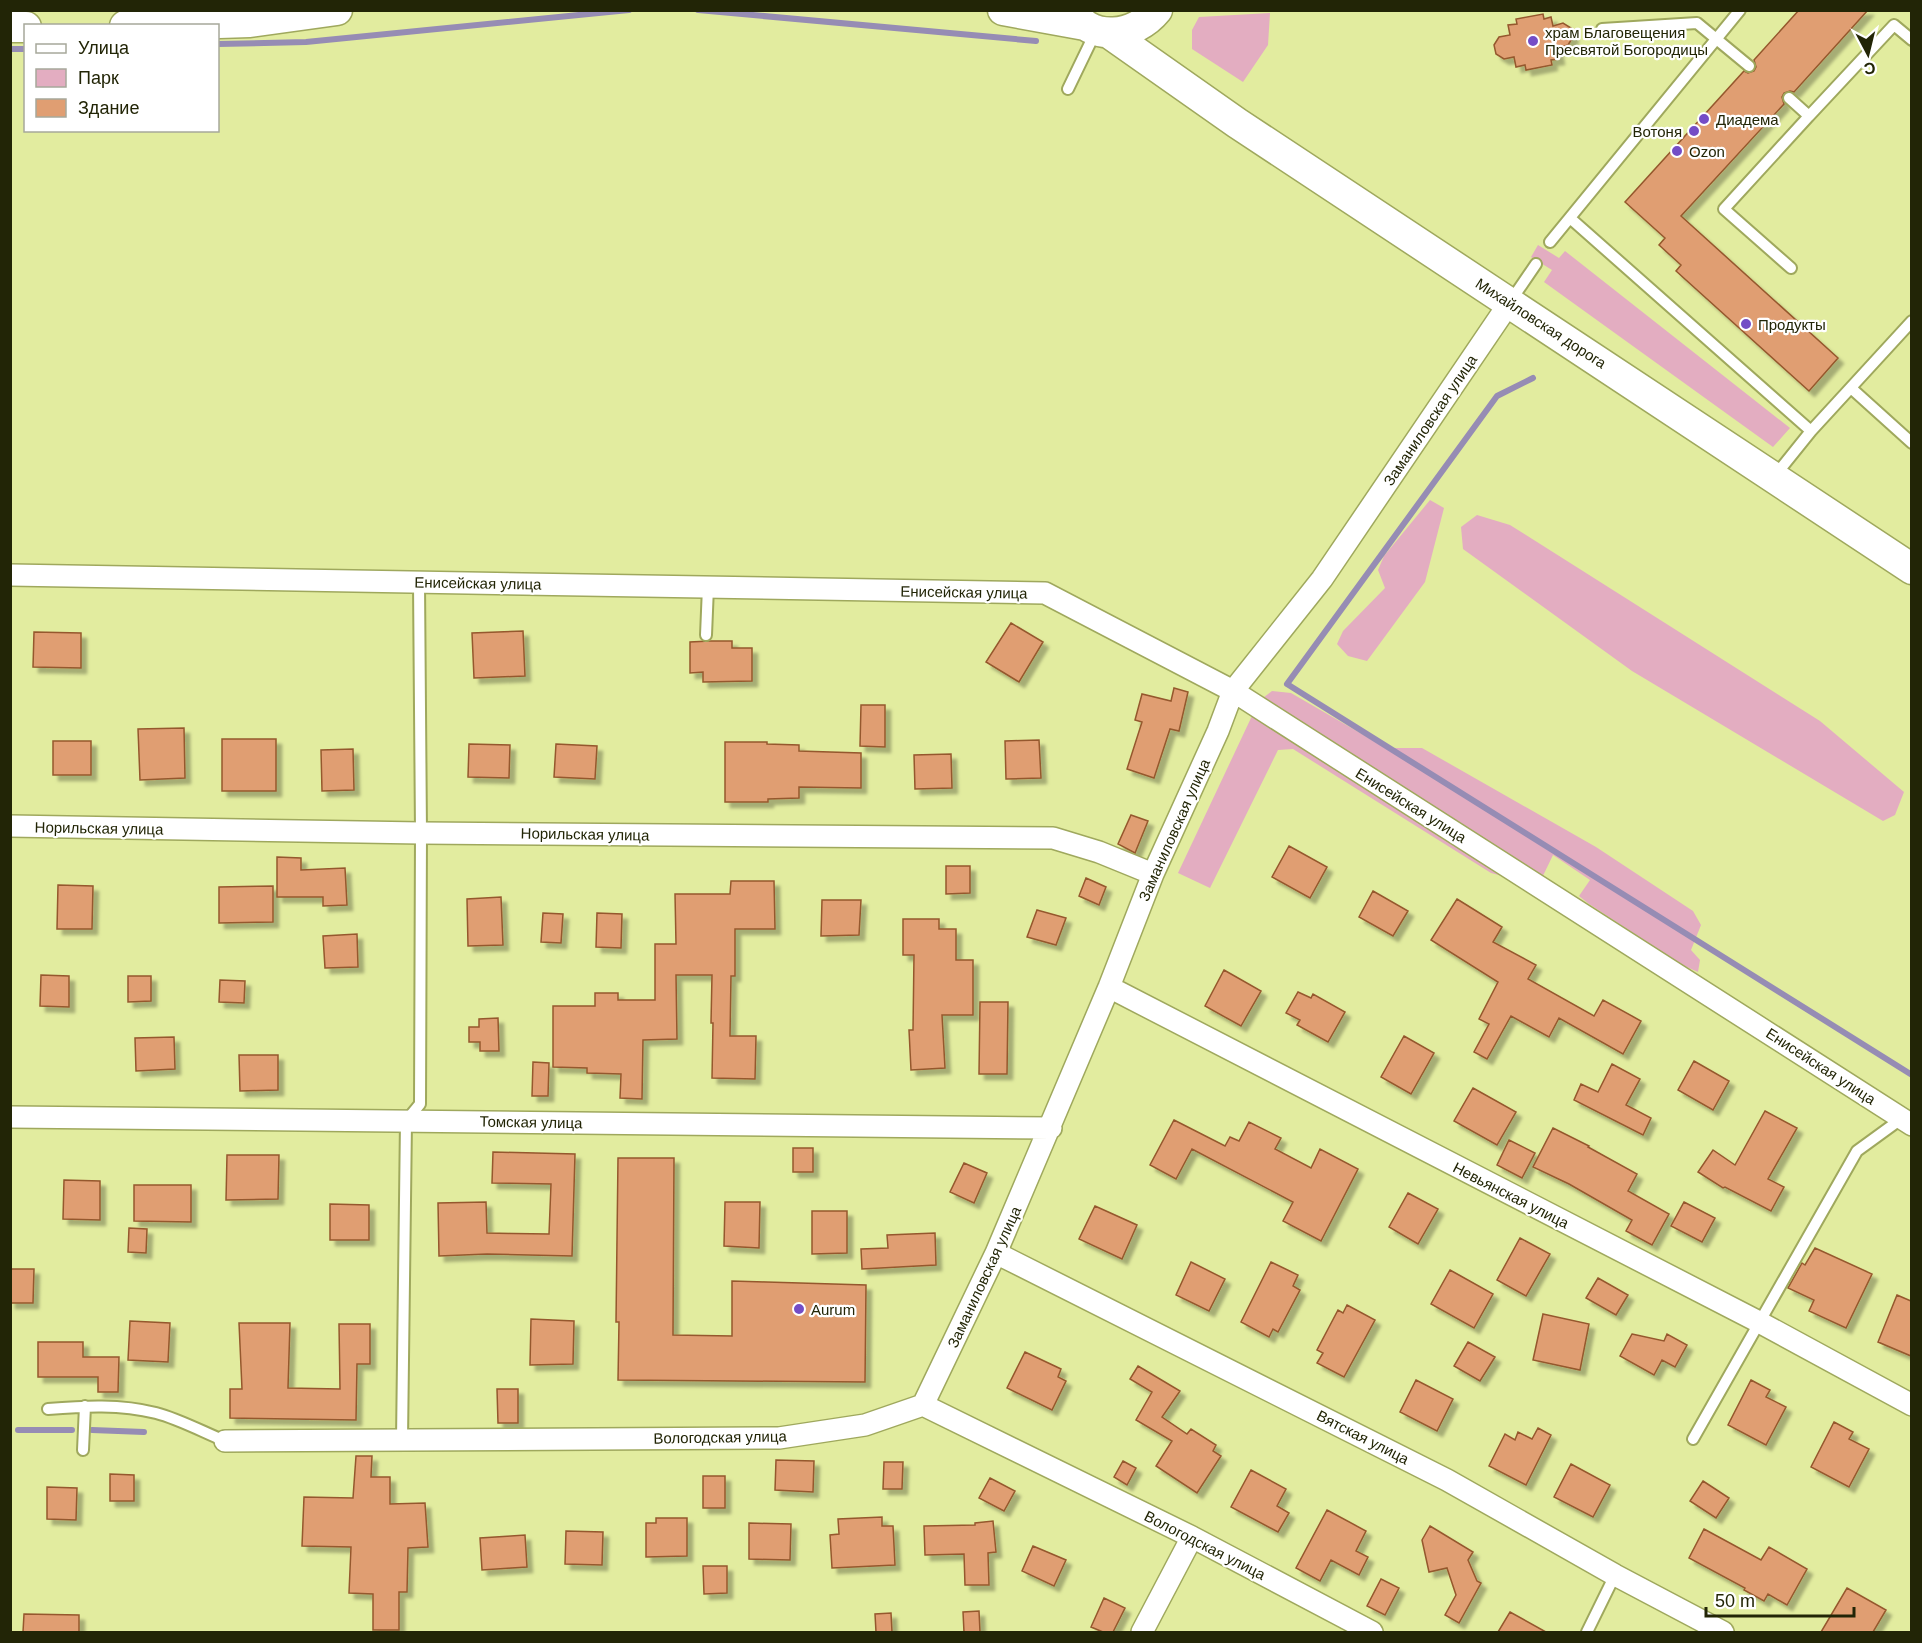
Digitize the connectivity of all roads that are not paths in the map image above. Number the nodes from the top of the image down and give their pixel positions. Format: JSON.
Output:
{"nodes":[{"id":1,"x":337,"y":10,"type":"edge"},
{"id":2,"x":1003,"y":10,"type":"edge"},
{"id":3,"x":1157,"y":10,"type":"edge"},
{"id":4,"x":1740,"y":10,"type":"edge"},
{"id":5,"x":188,"y":24,"type":"edge"},
{"id":6,"x":1090,"y":25,"type":"edge"},
{"id":7,"x":1602,"y":29,"type":"dead end"},
{"id":8,"x":1717,"y":38,"type":"junction"},
{"id":9,"x":1911,"y":40,"type":"edge"},
{"id":10,"x":1749,"y":66,"type":"dead end"},
{"id":11,"x":1172,"y":77,"type":"junction"},
{"id":12,"x":1068,"y":89,"type":"dead end"},
{"id":13,"x":1789,"y":98,"type":"dead end"},
{"id":14,"x":1809,"y":116,"type":"junction"},
{"id":15,"x":1570,"y":218,"type":"junction"},
{"id":16,"x":1550,"y":242,"type":"dead end"},
{"id":17,"x":1536,"y":264,"type":"dead end"},
{"id":18,"x":1791,"y":268,"type":"dead end"},
{"id":19,"x":1510,"y":302,"type":"junction"},
{"id":20,"x":1911,"y":321,"type":"edge"},
{"id":21,"x":1851,"y":388,"type":"junction"},
{"id":22,"x":1812,"y":430,"type":"junction"},
{"id":23,"x":1911,"y":443,"type":"edge"},
{"id":24,"x":1774,"y":477,"type":"junction"},
{"id":25,"x":1911,"y":569,"type":"edge"},
{"id":26,"x":10,"y":575,"type":"edge"},
{"id":27,"x":419,"y":582,"type":"junction"},
{"id":28,"x":708,"y":587,"type":"junction"},
{"id":29,"x":706,"y":635,"type":"dead end"},
{"id":30,"x":1233,"y":691,"type":"junction"},
{"id":31,"x":10,"y":826,"type":"edge"},
{"id":32,"x":421,"y":833,"type":"junction"},
{"id":33,"x":1153,"y":874,"type":"junction"},
{"id":34,"x":1109,"y":987,"type":"junction"},
{"id":35,"x":10,"y":1117,"type":"edge"},
{"id":36,"x":406,"y":1121,"type":"junction"},
{"id":37,"x":1906,"y":1122,"type":"edge"},
{"id":38,"x":1051,"y":1128,"type":"junction"},
{"id":39,"x":996,"y":1253,"type":"junction"},
{"id":40,"x":1759,"y":1322,"type":"junction"},
{"id":41,"x":923,"y":1405,"type":"junction"},
{"id":42,"x":1911,"y":1405,"type":"edge"},
{"id":43,"x":86,"y":1406,"type":"junction"},
{"id":44,"x":48,"y":1409,"type":"dead end"},
{"id":45,"x":1693,"y":1439,"type":"dead end"},
{"id":46,"x":402,"y":1440,"type":"junction"},
{"id":47,"x":225,"y":1442,"type":"joint"},
{"id":48,"x":83,"y":1450,"type":"dead end"},
{"id":49,"x":1192,"y":1537,"type":"junction"},
{"id":50,"x":1615,"y":1575,"type":"junction"},
{"id":51,"x":1142,"y":1632,"type":"edge"},
{"id":52,"x":1372,"y":1632,"type":"edge"},
{"id":53,"x":1587,"y":1632,"type":"edge"},
{"id":54,"x":1723,"y":1632,"type":"edge"}],
"edges":[{"from":1,"to":5,"type":"street"},
{"from":2,"to":6,"type":"street","name":"Михайловская дорога"},
{"from":3,"to":6,"type":"street"},
{"from":3,"to":11,"type":"street","name":"Михайловская дорога"},
{"from":4,"to":8,"type":"lane"},
{"from":6,"to":11,"type":"street","name":"Михайловская дорога"},
{"from":6,"to":12,"type":"lane"},
{"from":7,"to":8,"type":"lane"},
{"from":8,"to":10,"type":"lane"},
{"from":8,"to":15,"type":"lane"},
{"from":9,"to":14,"type":"lane"},
{"from":11,"to":19,"type":"street","name":"Михайловская дорога"},
{"from":13,"to":14,"type":"lane"},
{"from":14,"to":18,"type":"lane"},
{"from":15,"to":16,"type":"lane"},
{"from":15,"to":22,"type":"lane"},
{"from":17,"to":19,"type":"lane"},
{"from":19,"to":24,"type":"street","name":"Михайловская дорога"},
{"from":19,"to":30,"type":"street","name":"Заманиловская улица"},
{"from":20,"to":21,"type":"lane"},
{"from":21,"to":22,"type":"lane"},
{"from":21,"to":23,"type":"lane"},
{"from":22,"to":24,"type":"lane"},
{"from":24,"to":25,"type":"street","name":"Михайловская дорога"},
{"from":26,"to":27,"type":"street","name":"Енисейская улица"},
{"from":27,"to":28,"type":"street","name":"Енисейская улица"},
{"from":27,"to":32,"type":"lane"},
{"from":28,"to":29,"type":"lane"},
{"from":28,"to":30,"type":"street","name":"Енисейская улица"},
{"from":30,"to":33,"type":"street","name":"Заманиловская улица"},
{"from":30,"to":37,"type":"street","name":"Енисейская улица"},
{"from":31,"to":32,"type":"street","name":"Норильская улица"},
{"from":32,"to":33,"type":"street","name":"Норильская улица"},
{"from":32,"to":36,"type":"lane"},
{"from":33,"to":34,"type":"street","name":"Заманиловская улица"},
{"from":34,"to":38,"type":"street","name":"Заманиловская улица"},
{"from":34,"to":40,"type":"street","name":"Невьянская улица"},
{"from":35,"to":36,"type":"street","name":"Томская улица"},
{"from":36,"to":38,"type":"street","name":"Томская улица"},
{"from":36,"to":46,"type":"lane"},
{"from":37,"to":40,"type":"lane"},
{"from":38,"to":39,"type":"street","name":"Заманиловская улица"},
{"from":39,"to":41,"type":"street","name":"Заманиловская улица"},
{"from":39,"to":50,"type":"street","name":"Вятская улица"},
{"from":40,"to":42,"type":"street","name":"Невьянская улица"},
{"from":40,"to":45,"type":"lane"},
{"from":41,"to":46,"type":"street","name":"Вологодская улица"},
{"from":41,"to":49,"type":"street","name":"Вологодская улица"},
{"from":43,"to":44,"type":"lane"},
{"from":43,"to":47,"type":"lane"},
{"from":43,"to":48,"type":"lane"},
{"from":46,"to":47,"type":"street","name":"Вологодская улица"},
{"from":49,"to":51,"type":"street"},
{"from":49,"to":52,"type":"street","name":"Вологодская улица"},
{"from":50,"to":53,"type":"lane"},
{"from":50,"to":54,"type":"street","name":"Вятская улица"}]}
